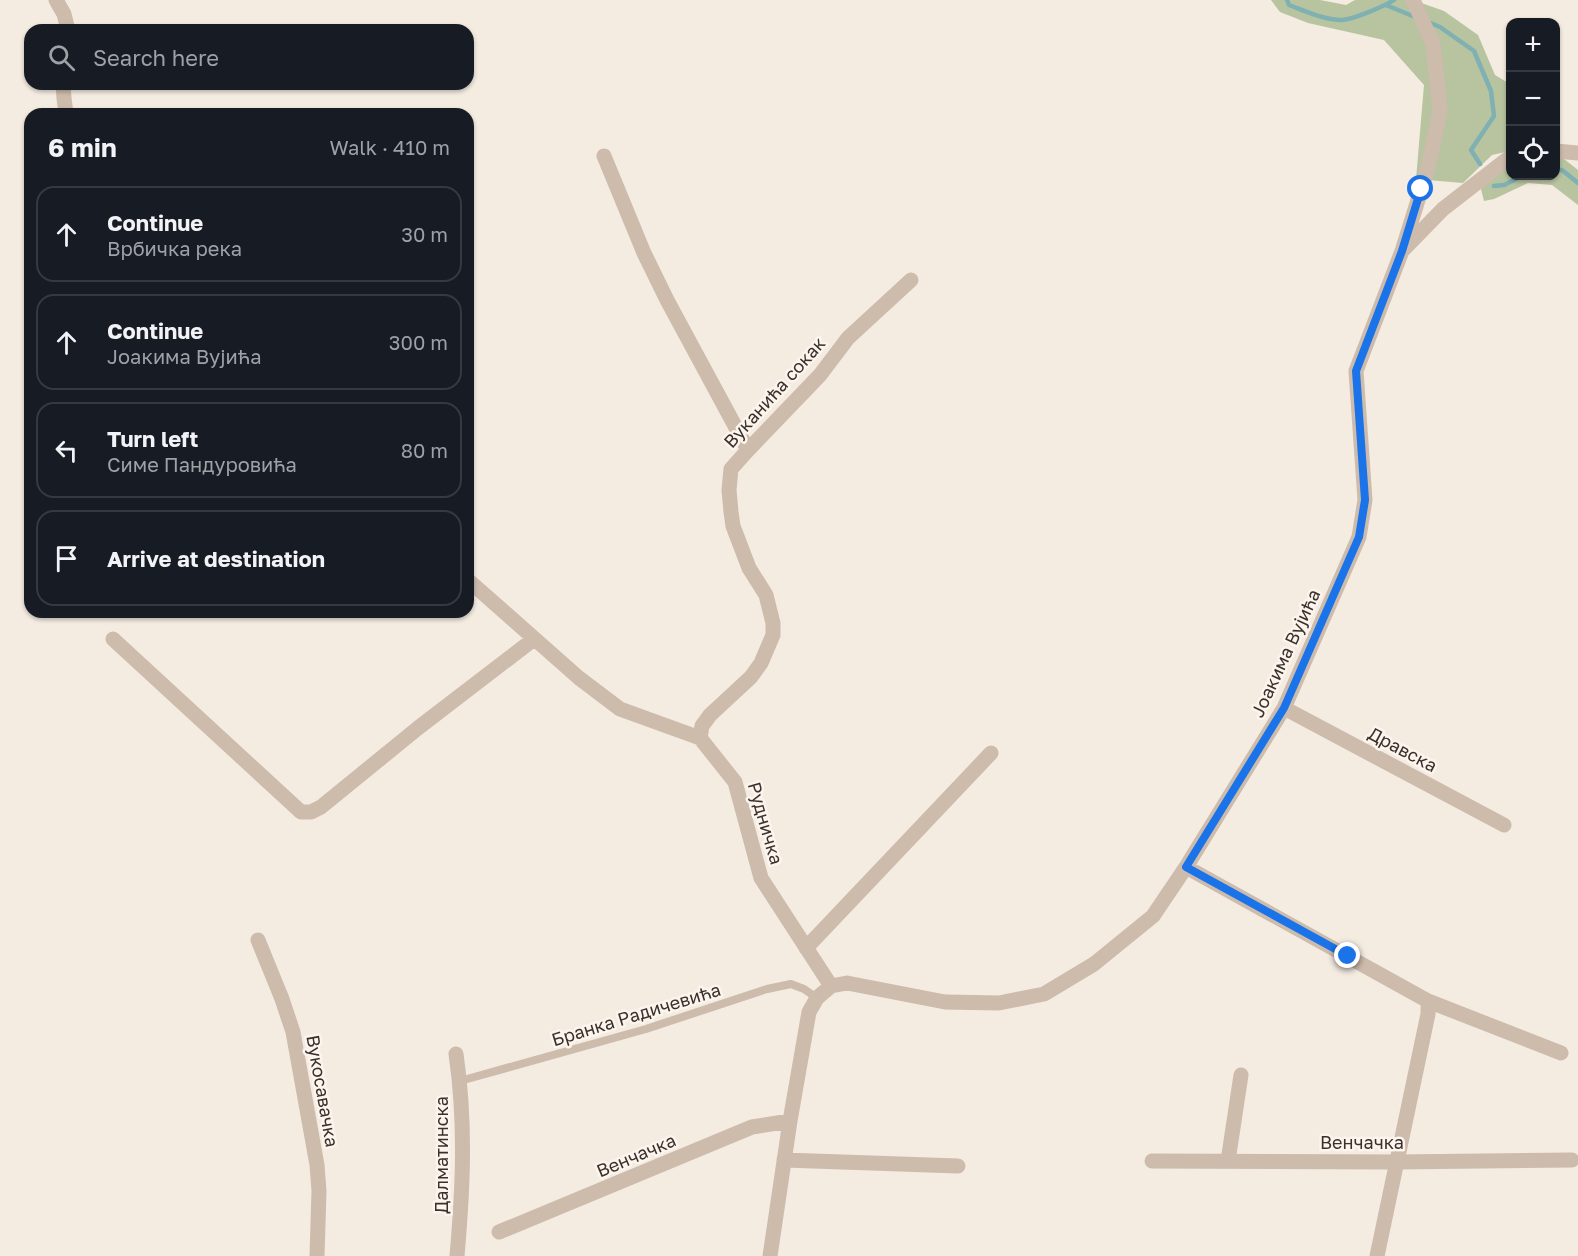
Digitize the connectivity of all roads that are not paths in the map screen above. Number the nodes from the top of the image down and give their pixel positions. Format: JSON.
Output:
{"nodes":[{"id":1,"x":56,"y":0,"type":"edge"},
{"id":2,"x":1413,"y":0,"type":"edge"},
{"id":3,"x":66,"y":24,"type":"edge"},
{"id":4,"x":64,"y":90,"type":"edge"},
{"id":5,"x":65,"y":108,"type":"edge"},
{"id":6,"x":1560,"y":151,"type":"edge"},
{"id":7,"x":1578,"y":153,"type":"edge"},
{"id":8,"x":604,"y":156,"type":"dead end"},
{"id":9,"x":1506,"y":160,"type":"edge"},
{"id":10,"x":1402,"y":251,"type":"junction"},
{"id":11,"x":911,"y":280,"type":"dead end"},
{"id":12,"x":748,"y":450,"type":"junction"},
{"id":13,"x":474,"y":585,"type":"edge"},
{"id":14,"x":113,"y":639,"type":"dead end"},
{"id":15,"x":534,"y":639,"type":"junction"},
{"id":16,"x":1284,"y":708,"type":"junction"},
{"id":17,"x":700,"y":738,"type":"junction"},
{"id":18,"x":991,"y":753,"type":"dead end"},
{"id":19,"x":1504,"y":825,"type":"dead end"},
{"id":20,"x":1186,"y":867,"type":"junction"},
{"id":21,"x":258,"y":940,"type":"dead end"},
{"id":22,"x":806,"y":948,"type":"junction"},
{"id":23,"x":831,"y":986,"type":"junction"},
{"id":24,"x":817,"y":998,"type":"junction"},
{"id":25,"x":1428,"y":1001,"type":"junction"},
{"id":26,"x":1561,"y":1053,"type":"dead end"},
{"id":27,"x":456,"y":1054,"type":"dead end"},
{"id":28,"x":1241,"y":1075,"type":"dead end"},
{"id":29,"x":460,"y":1081,"type":"junction"},
{"id":30,"x":790,"y":1121,"type":"junction"},
{"id":31,"x":784,"y":1160,"type":"junction"},
{"id":32,"x":1572,"y":1160,"type":"dead end"},
{"id":33,"x":1152,"y":1161,"type":"dead end"},
{"id":34,"x":1228,"y":1161,"type":"junction"},
{"id":35,"x":1396,"y":1162,"type":"junction"},
{"id":36,"x":958,"y":1166,"type":"dead end"},
{"id":37,"x":499,"y":1232,"type":"dead end"},
{"id":38,"x":317,"y":1256,"type":"edge"},
{"id":39,"x":457,"y":1256,"type":"edge"},
{"id":40,"x":770,"y":1256,"type":"edge"},
{"id":41,"x":1377,"y":1256,"type":"edge"}],
"edges":[{"from":1,"to":3,"type":"street"},
{"from":2,"to":10,"type":"street"},
{"from":4,"to":5,"type":"street"},
{"from":6,"to":7,"type":"street"},
{"from":8,"to":12,"type":"street"},
{"from":9,"to":10,"type":"street","name":"Јоакима Вујића"},
{"from":10,"to":16,"type":"street","name":"Јоакима Вујића"},
{"from":11,"to":12,"type":"street","name":"Вуканића сокак"},
{"from":12,"to":17,"type":"street","name":"Вуканића сокак"},
{"from":13,"to":15,"type":"street"},
{"from":14,"to":15,"type":"street"},
{"from":15,"to":17,"type":"street"},
{"from":16,"to":19,"type":"street","name":"Дравска"},
{"from":16,"to":20,"type":"street","name":"Јоакима Вујића"},
{"from":17,"to":22,"type":"street","name":"Рудничка"},
{"from":18,"to":22,"type":"street"},
{"from":20,"to":23,"type":"street","name":"Јоакима Вујића"},
{"from":20,"to":25,"type":"street"},
{"from":21,"to":38,"type":"street","name":"Вукосавачка"},
{"from":22,"to":23,"type":"street","name":"Рудничка"},
{"from":23,"to":24,"type":"street"},
{"from":24,"to":29,"type":"lane","name":"Бранка Радичевића"},
{"from":24,"to":30,"type":"street"},
{"from":25,"to":26,"type":"street"},
{"from":25,"to":35,"type":"street"},
{"from":27,"to":29,"type":"street","name":"Далматинска"},
{"from":28,"to":34,"type":"street"},
{"from":29,"to":39,"type":"street","name":"Далматинска"},
{"from":30,"to":31,"type":"street"},
{"from":30,"to":37,"type":"street","name":"Венчачка"},
{"from":31,"to":36,"type":"street"},
{"from":31,"to":40,"type":"street"},
{"from":32,"to":35,"type":"street","name":"Венчачка"},
{"from":33,"to":34,"type":"street","name":"Венчачка"},
{"from":34,"to":35,"type":"street","name":"Венчачка"},
{"from":35,"to":41,"type":"street"}]}
